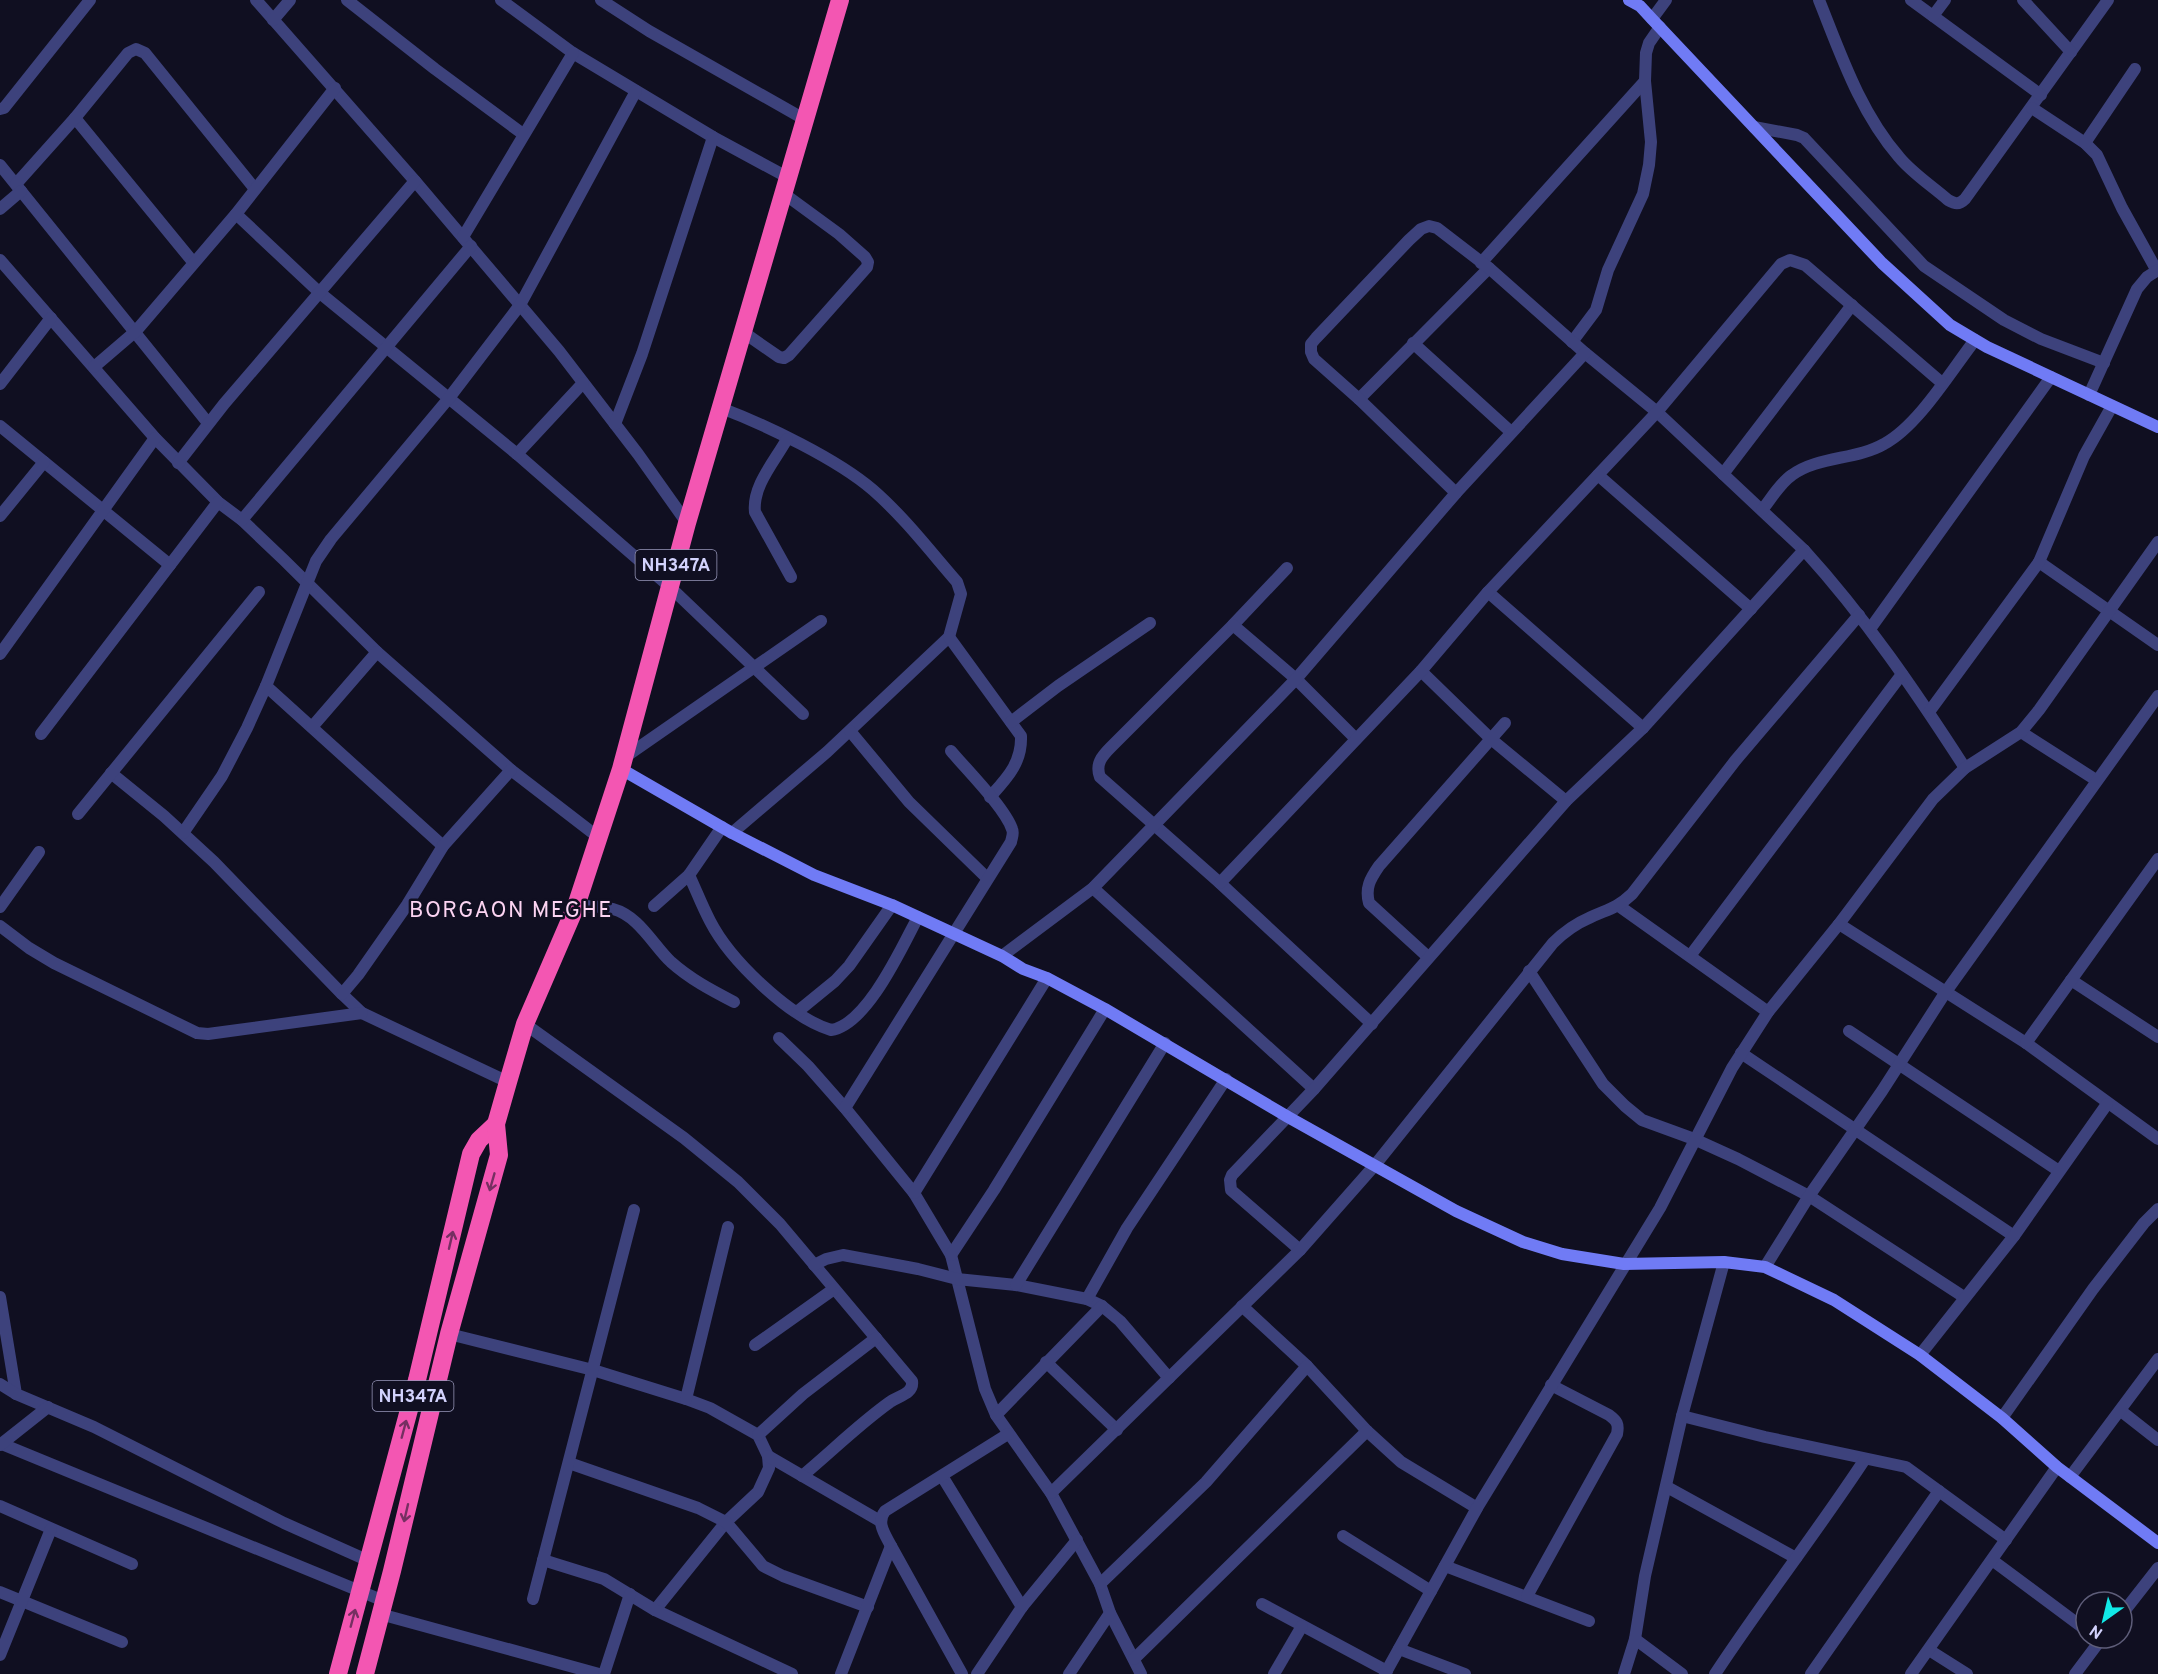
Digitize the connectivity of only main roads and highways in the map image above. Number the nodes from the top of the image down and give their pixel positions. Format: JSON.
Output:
{"nodes":[{"id":1,"x":840,"y":0,"type":"edge"},
{"id":2,"x":496,"y":1124,"type":"junction"},
{"id":3,"x":338,"y":1674,"type":"edge"},
{"id":4,"x":365,"y":1674,"type":"edge"}],
"edges":[{"from":1,"to":2,"type":"highway","number":"NH347A"},
{"from":3,"to":2,"type":"highway","number":"NH347A","one_way":true},
{"from":2,"to":4,"type":"highway","number":"NH347A","one_way":true}]}
